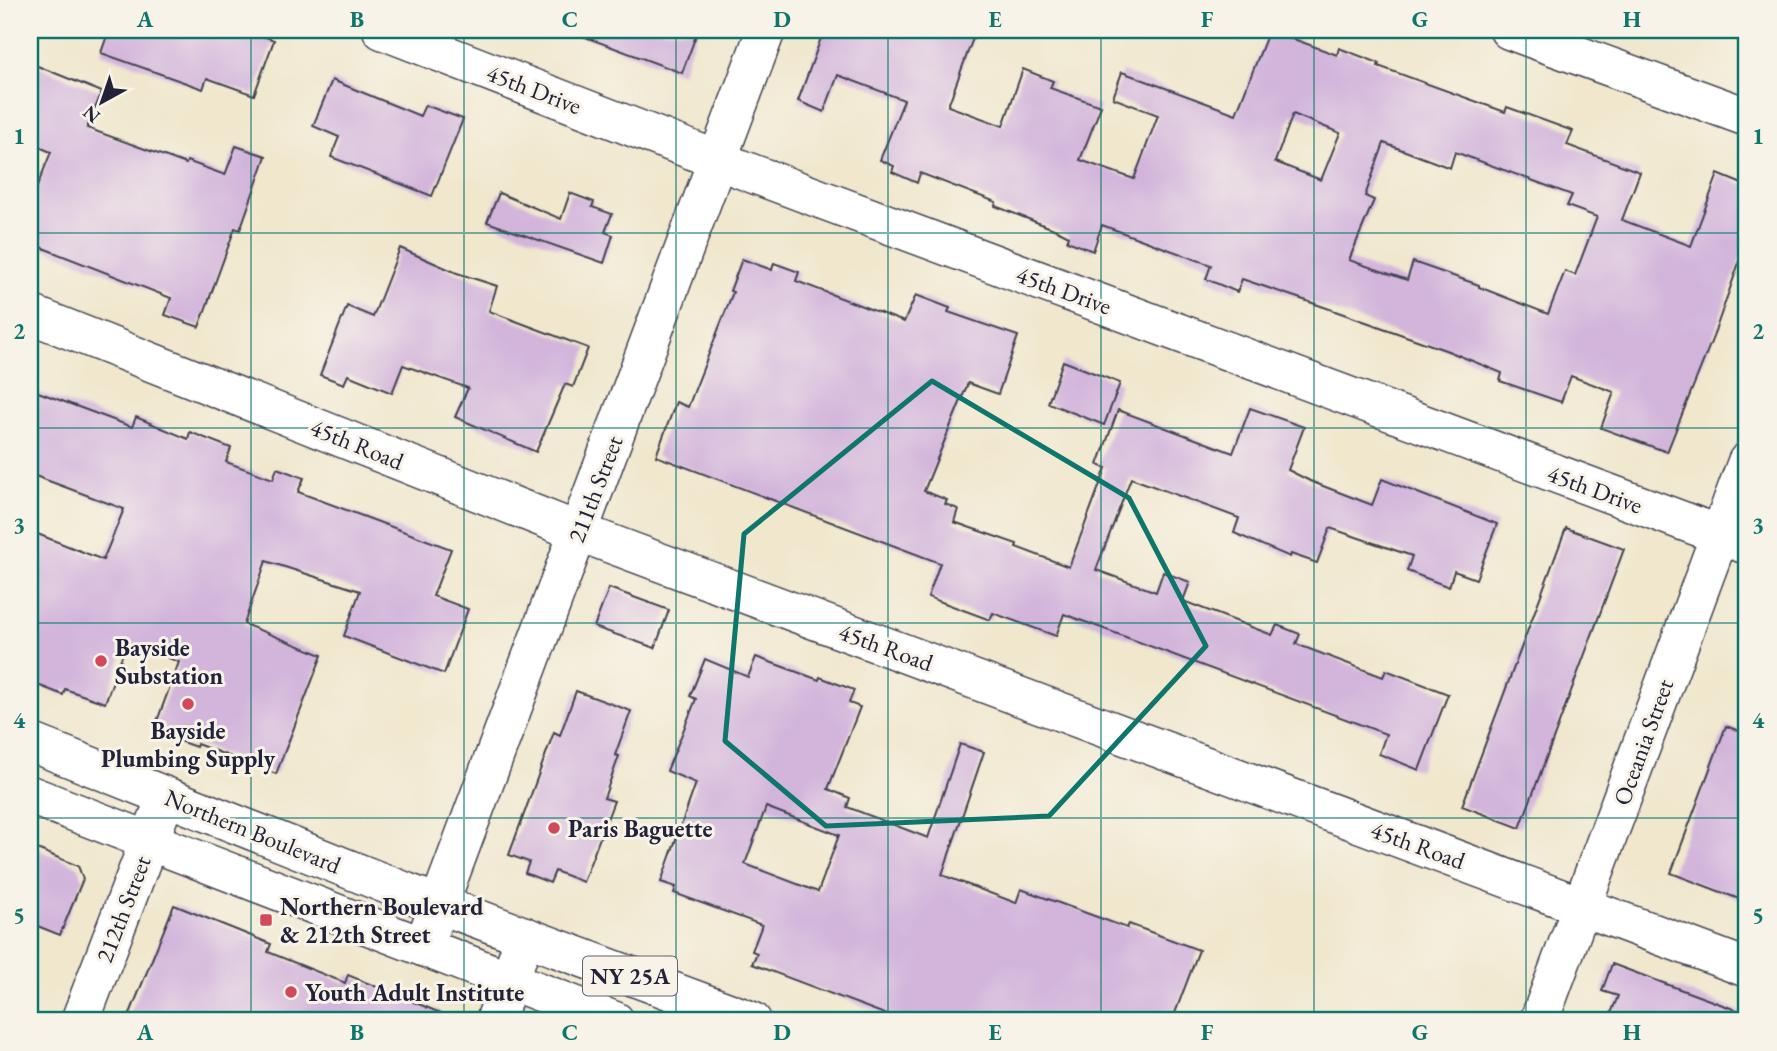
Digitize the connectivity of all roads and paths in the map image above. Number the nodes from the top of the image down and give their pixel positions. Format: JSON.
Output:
{"nodes":[{"id":1,"x":382,"y":30,"type":"edge"},
{"id":2,"x":766,"y":30,"type":"edge"},
{"id":3,"x":1509,"y":30,"type":"edge"},
{"id":4,"x":1747,"y":117,"type":"edge"},
{"id":5,"x":718,"y":161,"type":"junction"},
{"id":6,"x":30,"y":314,"type":"edge"},
{"id":7,"x":1747,"y":462,"type":"edge"},
{"id":8,"x":579,"y":532,"type":"junction"},
{"id":9,"x":1733,"y":540,"type":"edge"},
{"id":10,"x":30,"y":742,"type":"edge"},
{"id":11,"x":30,"y":795,"type":"edge"},
{"id":12,"x":166,"y":797,"type":"junction"},
{"id":13,"x":149,"y":841,"type":"junction"},
{"id":14,"x":440,"y":904,"type":"junction"},
{"id":15,"x":1583,"y":906,"type":"junction"},
{"id":16,"x":525,"y":936,"type":"junction"},
{"id":17,"x":424,"y":947,"type":"junction"},
{"id":18,"x":1747,"y":968,"type":"edge"},
{"id":19,"x":510,"y":981,"type":"junction"},
{"id":20,"x":80,"y":1021,"type":"edge"},
{"id":21,"x":495,"y":1021,"type":"edge"},
{"id":22,"x":615,"y":1021,"type":"edge"},
{"id":23,"x":752,"y":1021,"type":"edge"},
{"id":24,"x":1539,"y":1021,"type":"edge"}],
"edges":[{"from":1,"to":5,"type":"street","name":"45th Drive"},
{"from":2,"to":5,"type":"street","name":"211th Street"},
{"from":3,"to":4,"type":"street"},
{"from":5,"to":8,"type":"street","name":"211th Street"},
{"from":5,"to":9,"type":"street","name":"45th Drive"},
{"from":6,"to":8,"type":"street","name":"45th Road"},
{"from":7,"to":9,"type":"street","name":"Oceania Street"},
{"from":8,"to":14,"type":"street","name":"211th Street"},
{"from":8,"to":15,"type":"street","name":"45th Road"},
{"from":9,"to":15,"type":"street","name":"Oceania Street"},
{"from":10,"to":12,"type":"street","name":"Northern Boulevard","number":"NY 25A"},
{"from":11,"to":13,"type":"street","name":"Northern Boulevard"},
{"from":12,"to":13,"type":"street","name":"212th Street"},
{"from":12,"to":14,"type":"street","name":"Northern Boulevard","number":"NY 25A"},
{"from":13,"to":17,"type":"street","name":"Northern Boulevard"},
{"from":13,"to":20,"type":"street","name":"212th Street"},
{"from":14,"to":16,"type":"street","name":"Northern Boulevard","number":"NY 25A"},
{"from":14,"to":17,"type":"street","name":"211th Street"},
{"from":15,"to":18,"type":"street","name":"45th Road"},
{"from":15,"to":24,"type":"street","name":"Oceania Street"},
{"from":16,"to":19,"type":"street"},
{"from":16,"to":23,"type":"street","name":"Northern Boulevard","number":"NY 25A"},
{"from":17,"to":19,"type":"street","name":"Northern Boulevard"},
{"from":19,"to":21,"type":"street"},
{"from":19,"to":22,"type":"street","name":"Northern Boulevard"}]}
